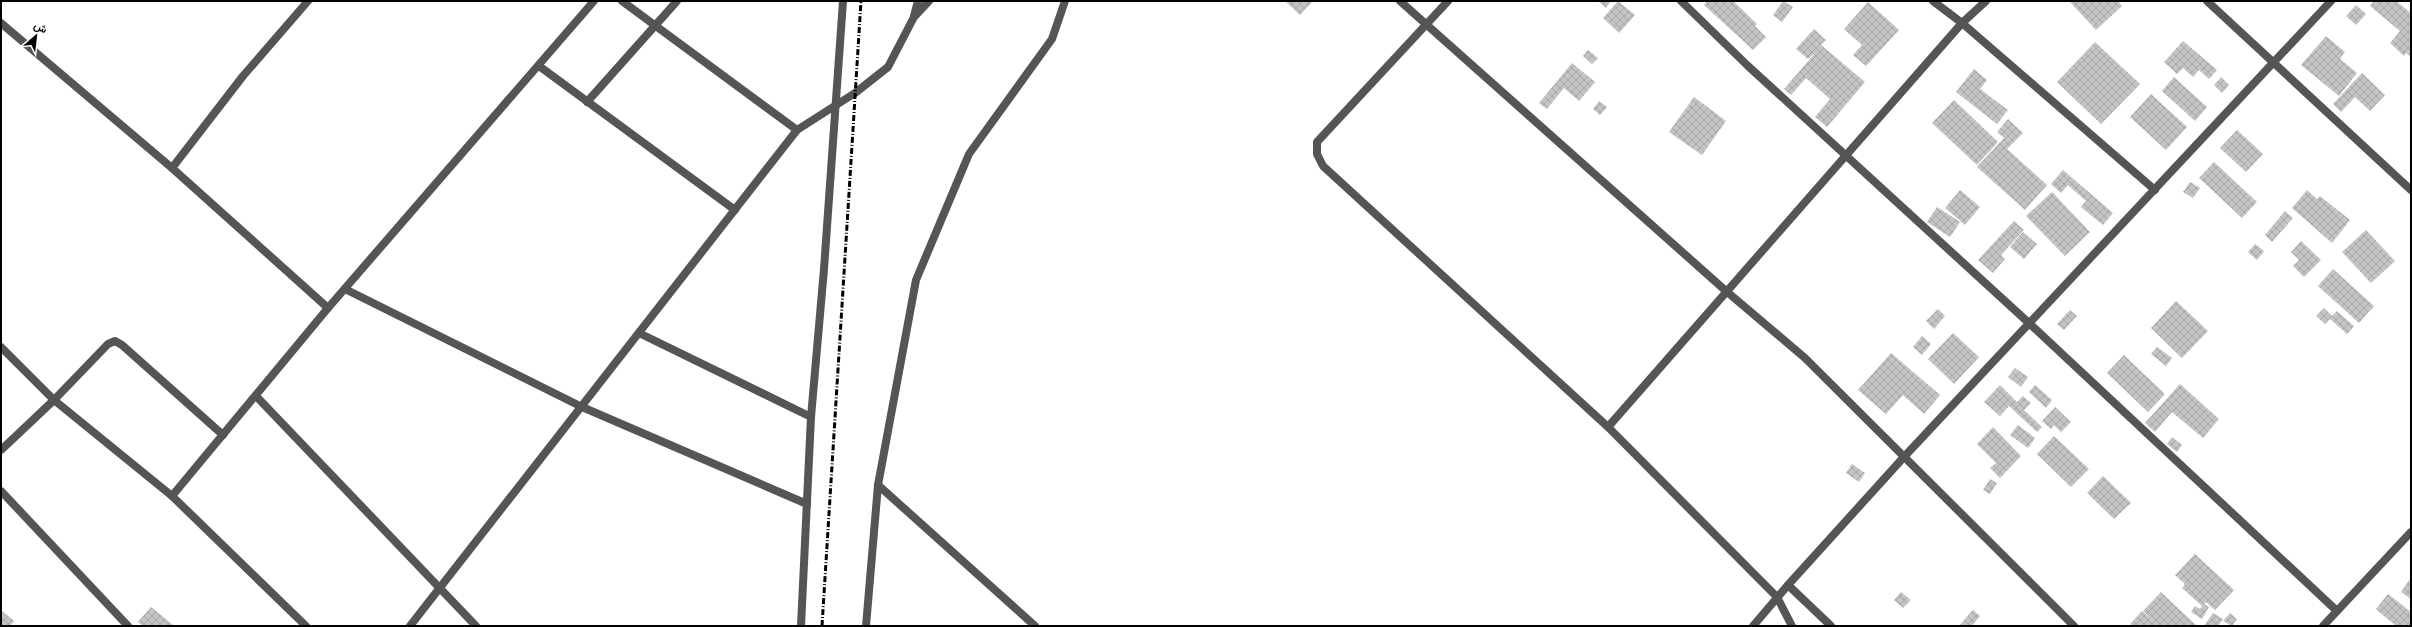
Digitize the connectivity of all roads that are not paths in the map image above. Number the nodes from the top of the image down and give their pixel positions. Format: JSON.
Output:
{"nodes":[{"id":1,"x":308,"y":1,"type":"edge"},
{"id":2,"x":594,"y":1,"type":"edge"},
{"id":3,"x":622,"y":1,"type":"edge"},
{"id":4,"x":677,"y":1,"type":"edge"},
{"id":5,"x":843,"y":1,"type":"edge"},
{"id":6,"x":918,"y":1,"type":"edge"},
{"id":7,"x":929,"y":1,"type":"edge"},
{"id":8,"x":1065,"y":1,"type":"edge"},
{"id":9,"x":1400,"y":1,"type":"edge"},
{"id":10,"x":1448,"y":1,"type":"edge"},
{"id":11,"x":1681,"y":1,"type":"edge"},
{"id":12,"x":1933,"y":1,"type":"edge"},
{"id":13,"x":1986,"y":1,"type":"edge"},
{"id":14,"x":2207,"y":1,"type":"edge"},
{"id":15,"x":2331,"y":1,"type":"edge"},
{"id":16,"x":914,"y":17,"type":"junction"},
{"id":17,"x":1,"y":23,"type":"edge"},
{"id":18,"x":1962,"y":23,"type":"junction"},
{"id":19,"x":1426,"y":25,"type":"junction"},
{"id":20,"x":655,"y":26,"type":"junction"},
{"id":21,"x":2273,"y":64,"type":"junction"},
{"id":22,"x":539,"y":66,"type":"junction"},
{"id":23,"x":587,"y":102,"type":"junction"},
{"id":24,"x":835,"y":106,"type":"junction"},
{"id":25,"x":797,"y":130,"type":"junction"},
{"id":26,"x":1846,"y":156,"type":"junction"},
{"id":27,"x":172,"y":168,"type":"junction"},
{"id":28,"x":2155,"y":190,"type":"junction"},
{"id":29,"x":2411,"y":190,"type":"edge"},
{"id":30,"x":735,"y":210,"type":"junction"},
{"id":31,"x":345,"y":289,"type":"junction"},
{"id":32,"x":1726,"y":291,"type":"junction"},
{"id":33,"x":328,"y":308,"type":"junction"},
{"id":34,"x":2030,"y":324,"type":"junction"},
{"id":35,"x":639,"y":333,"type":"junction"},
{"id":36,"x":1,"y":346,"type":"edge"},
{"id":37,"x":256,"y":396,"type":"junction"},
{"id":38,"x":54,"y":400,"type":"junction"},
{"id":39,"x":582,"y":407,"type":"junction"},
{"id":40,"x":811,"y":417,"type":"junction"},
{"id":41,"x":1608,"y":427,"type":"junction"},
{"id":42,"x":223,"y":435,"type":"junction"},
{"id":43,"x":1,"y":450,"type":"edge"},
{"id":44,"x":1903,"y":458,"type":"junction"},
{"id":45,"x":878,"y":485,"type":"junction"},
{"id":46,"x":1,"y":492,"type":"edge"},
{"id":47,"x":172,"y":496,"type":"junction"},
{"id":48,"x":807,"y":504,"type":"junction"},
{"id":49,"x":2411,"y":532,"type":"edge"},
{"id":50,"x":1788,"y":585,"type":"junction"},
{"id":51,"x":439,"y":588,"type":"junction"},
{"id":52,"x":1777,"y":598,"type":"junction"},
{"id":53,"x":2337,"y":611,"type":"junction"},
{"id":54,"x":128,"y":626,"type":"edge"},
{"id":55,"x":306,"y":626,"type":"edge"},
{"id":56,"x":410,"y":626,"type":"edge"},
{"id":57,"x":476,"y":626,"type":"edge"},
{"id":58,"x":801,"y":626,"type":"edge"},
{"id":59,"x":866,"y":626,"type":"edge"},
{"id":60,"x":1035,"y":626,"type":"edge"},
{"id":61,"x":1753,"y":626,"type":"edge"},
{"id":62,"x":1792,"y":626,"type":"edge"},
{"id":63,"x":1831,"y":626,"type":"edge"},
{"id":64,"x":2074,"y":626,"type":"edge"},
{"id":65,"x":2323,"y":626,"type":"edge"}],
"edges":[{"from":1,"to":27,"type":"street"},
{"from":2,"to":22,"type":"street"},
{"from":3,"to":20,"type":"street"},
{"from":4,"to":20,"type":"street"},
{"from":5,"to":24,"type":"street"},
{"from":6,"to":16,"type":"street"},
{"from":7,"to":16,"type":"street"},
{"from":8,"to":45,"type":"street"},
{"from":9,"to":19,"type":"street"},
{"from":10,"to":19,"type":"street"},
{"from":11,"to":26,"type":"street"},
{"from":12,"to":18,"type":"street"},
{"from":13,"to":18,"type":"street"},
{"from":14,"to":21,"type":"street"},
{"from":15,"to":21,"type":"street"},
{"from":16,"to":24,"type":"street"},
{"from":17,"to":27,"type":"street"},
{"from":18,"to":26,"type":"street"},
{"from":18,"to":28,"type":"street"},
{"from":19,"to":32,"type":"street"},
{"from":19,"to":41,"type":"street"},
{"from":20,"to":23,"type":"street"},
{"from":20,"to":25,"type":"street"},
{"from":21,"to":28,"type":"street"},
{"from":21,"to":29,"type":"street"},
{"from":22,"to":23,"type":"street"},
{"from":22,"to":31,"type":"street"},
{"from":23,"to":30,"type":"street"},
{"from":24,"to":25,"type":"street"},
{"from":24,"to":40,"type":"street"},
{"from":25,"to":30,"type":"street"},
{"from":26,"to":32,"type":"street"},
{"from":26,"to":34,"type":"street"},
{"from":27,"to":33,"type":"street"},
{"from":28,"to":34,"type":"street"},
{"from":30,"to":35,"type":"street"},
{"from":31,"to":33,"type":"street"},
{"from":31,"to":39,"type":"street"},
{"from":32,"to":41,"type":"street"},
{"from":32,"to":44,"type":"street"},
{"from":33,"to":37,"type":"street"},
{"from":34,"to":44,"type":"street"},
{"from":34,"to":53,"type":"street"},
{"from":35,"to":39,"type":"street"},
{"from":35,"to":40,"type":"street"},
{"from":36,"to":38,"type":"street"},
{"from":37,"to":42,"type":"street"},
{"from":37,"to":51,"type":"street"},
{"from":38,"to":42,"type":"street"},
{"from":38,"to":43,"type":"street"},
{"from":38,"to":47,"type":"street"},
{"from":39,"to":48,"type":"street"},
{"from":39,"to":51,"type":"street"},
{"from":40,"to":48,"type":"street"},
{"from":41,"to":52,"type":"street"},
{"from":42,"to":47,"type":"street"},
{"from":44,"to":50,"type":"street"},
{"from":44,"to":64,"type":"street"},
{"from":45,"to":59,"type":"street"},
{"from":45,"to":60,"type":"street"},
{"from":46,"to":54,"type":"street"},
{"from":47,"to":55,"type":"street"},
{"from":48,"to":58,"type":"street"},
{"from":49,"to":53,"type":"street"},
{"from":50,"to":52,"type":"street"},
{"from":50,"to":63,"type":"street"},
{"from":51,"to":56,"type":"street"},
{"from":51,"to":57,"type":"street"},
{"from":52,"to":61,"type":"street"},
{"from":52,"to":62,"type":"street"},
{"from":53,"to":65,"type":"street"}]}
